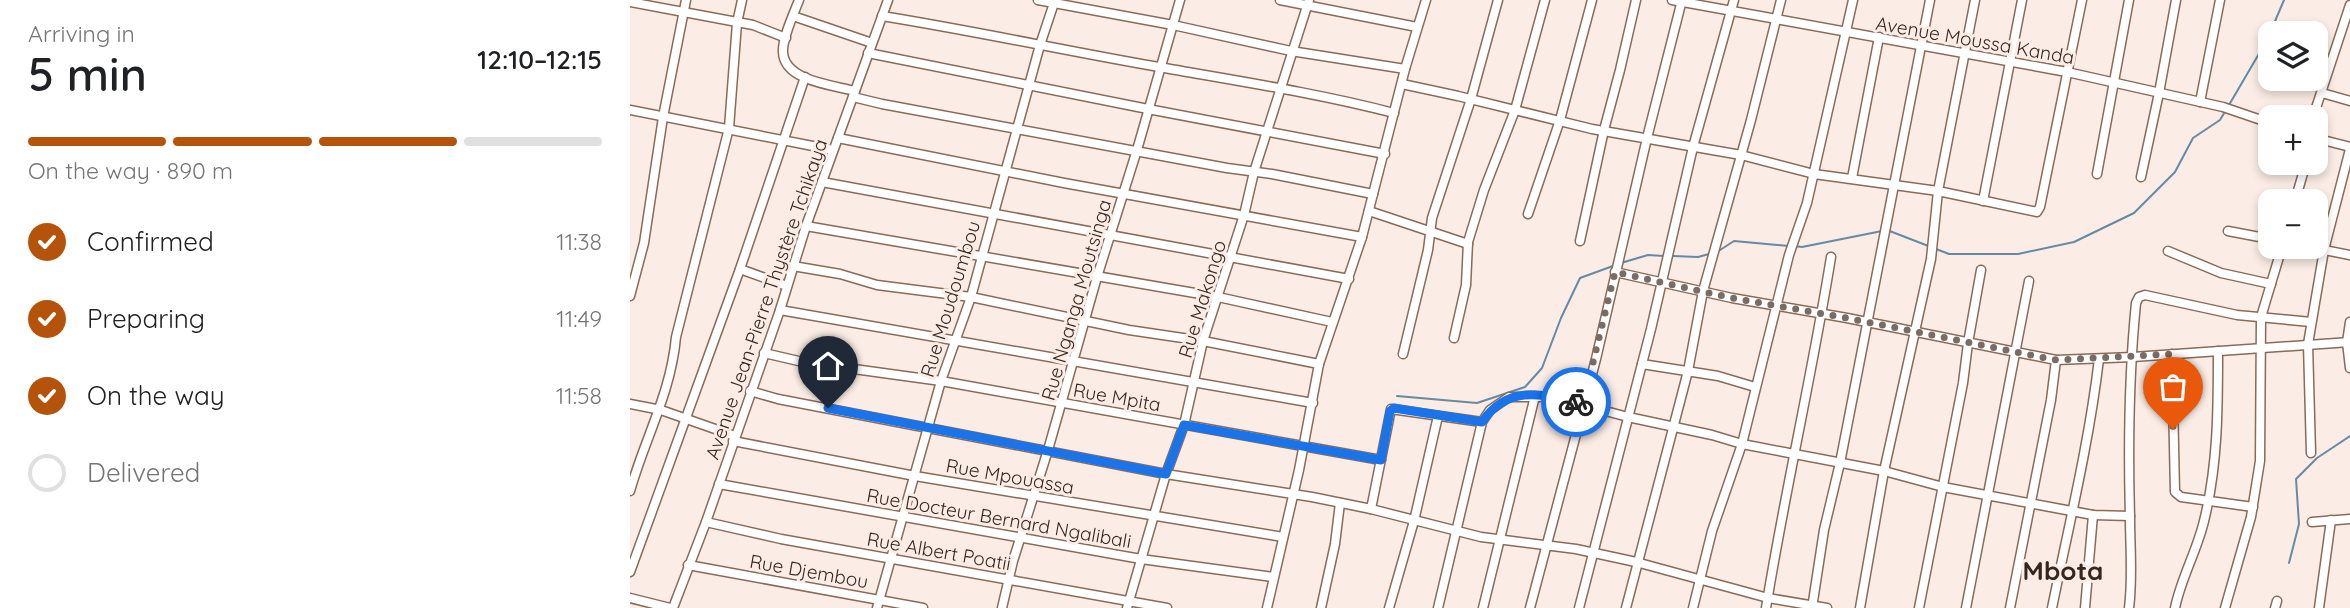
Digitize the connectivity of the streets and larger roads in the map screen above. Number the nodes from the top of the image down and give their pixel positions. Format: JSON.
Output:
{"nodes":[{"id":1,"x":686,"y":0,"type":"edge"},
{"id":2,"x":742,"y":0,"type":"edge"},
{"id":3,"x":799,"y":0,"type":"edge"},
{"id":4,"x":888,"y":0,"type":"edge"},
{"id":5,"x":1038,"y":0,"type":"edge"},
{"id":6,"x":1180,"y":0,"type":"edge"},
{"id":7,"x":1280,"y":0,"type":"edge"},
{"id":8,"x":1426,"y":0,"type":"edge"},
{"id":9,"x":1498,"y":0,"type":"edge"},
{"id":10,"x":1545,"y":0,"type":"edge"},
{"id":11,"x":1592,"y":0,"type":"edge"},
{"id":12,"x":1636,"y":0,"type":"edge"},
{"id":13,"x":1672,"y":0,"type":"edge"},
{"id":14,"x":1734,"y":0,"type":"edge"},
{"id":15,"x":1781,"y":0,"type":"edge"},
{"id":16,"x":1853,"y":0,"type":"edge"},
{"id":17,"x":1930,"y":0,"type":"edge"},
{"id":18,"x":1975,"y":0,"type":"edge"},
{"id":19,"x":2022,"y":0,"type":"edge"},
{"id":20,"x":2082,"y":0,"type":"edge"},
{"id":21,"x":2129,"y":0,"type":"edge"},
{"id":22,"x":2176,"y":0,"type":"edge"},
{"id":23,"x":2220,"y":0,"type":"edge"},
{"id":24,"x":1682,"y":1,"type":"edge"},
{"id":25,"x":630,"y":2,"type":"edge"},
{"id":26,"x":1055,"y":2,"type":"edge"},
{"id":27,"x":1308,"y":2,"type":"edge"},
{"id":28,"x":2350,"y":5,"type":"edge"},
{"id":29,"x":1731,"y":11,"type":"junction"},
{"id":30,"x":683,"y":12,"type":"junction"},
{"id":31,"x":793,"y":16,"type":"junction"},
{"id":32,"x":882,"y":16,"type":"junction"},
{"id":33,"x":1776,"y":19,"type":"junction"},
{"id":34,"x":737,"y":23,"type":"junction"},
{"id":35,"x":1172,"y":25,"type":"junction"},
{"id":36,"x":1417,"y":27,"type":"junction"},
{"id":37,"x":1846,"y":33,"type":"junction"},
{"id":38,"x":1879,"y":37,"type":"junction"},
{"id":39,"x":786,"y":38,"type":"junction"},
{"id":40,"x":872,"y":43,"type":"junction"},
{"id":41,"x":1040,"y":45,"type":"junction"},
{"id":42,"x":1921,"y":45,"type":"junction"},
{"id":43,"x":1292,"y":51,"type":"junction"},
{"id":44,"x":869,"y":53,"type":"junction"},
{"id":45,"x":1964,"y":53,"type":"junction"},
{"id":46,"x":2009,"y":62,"type":"junction"},
{"id":47,"x":1161,"y":68,"type":"junction"},
{"id":48,"x":1405,"y":69,"type":"junction"},
{"id":49,"x":2067,"y":72,"type":"junction"},
{"id":50,"x":805,"y":77,"type":"junction"},
{"id":51,"x":2114,"y":82,"type":"junction"},
{"id":52,"x":1402,"y":84,"type":"junction"},
{"id":53,"x":1029,"y":85,"type":"junction"},
{"id":54,"x":1280,"y":89,"type":"junction"},
{"id":55,"x":2159,"y":93,"type":"junction"},
{"id":56,"x":2322,"y":93,"type":"junction"},
{"id":57,"x":854,"y":94,"type":"junction"},
{"id":58,"x":1471,"y":99,"type":"junction"},
{"id":59,"x":2350,"y":101,"type":"edge"},
{"id":60,"x":2200,"y":102,"type":"junction"},
{"id":61,"x":2318,"y":105,"type":"edge"},
{"id":62,"x":1148,"y":109,"type":"junction"},
{"id":63,"x":630,"y":110,"type":"edge"},
{"id":64,"x":1515,"y":110,"type":"junction"},
{"id":65,"x":1394,"y":113,"type":"junction"},
{"id":66,"x":663,"y":117,"type":"junction"},
{"id":67,"x":2258,"y":119,"type":"edge"},
{"id":68,"x":1560,"y":120,"type":"junction"},
{"id":69,"x":729,"y":128,"type":"junction"},
{"id":70,"x":1017,"y":129,"type":"junction"},
{"id":71,"x":1604,"y":130,"type":"junction"},
{"id":72,"x":1268,"y":131,"type":"junction"},
{"id":73,"x":838,"y":138,"type":"junction"},
{"id":74,"x":1647,"y":138,"type":"junction"},
{"id":75,"x":783,"y":140,"type":"junction"},
{"id":76,"x":2328,"y":142,"type":"edge"},
{"id":77,"x":1693,"y":147,"type":"junction"},
{"id":78,"x":2350,"y":148,"type":"edge"},
{"id":79,"x":833,"y":150,"type":"junction"},
{"id":80,"x":1138,"y":150,"type":"junction"},
{"id":81,"x":1385,"y":154,"type":"junction"},
{"id":82,"x":1741,"y":155,"type":"junction"},
{"id":83,"x":1006,"y":172,"type":"junction"},
{"id":84,"x":1254,"y":172,"type":"junction"},
{"id":85,"x":1814,"y":174,"type":"junction"},
{"id":86,"x":2096,"y":174,"type":"dead end"},
{"id":87,"x":2141,"y":177,"type":"dead end"},
{"id":88,"x":1852,"y":178,"type":"junction"},
{"id":89,"x":822,"y":183,"type":"junction"},
{"id":90,"x":1895,"y":184,"type":"junction"},
{"id":91,"x":1938,"y":191,"type":"junction"},
{"id":92,"x":1123,"y":193,"type":"junction"},
{"id":93,"x":1373,"y":194,"type":"junction"},
{"id":94,"x":1983,"y":201,"type":"junction"},
{"id":95,"x":1370,"y":211,"type":"junction"},
{"id":96,"x":993,"y":214,"type":"junction"},
{"id":97,"x":1528,"y":214,"type":"dead end"},
{"id":98,"x":1244,"y":215,"type":"junction"},
{"id":99,"x":806,"y":226,"type":"junction"},
{"id":100,"x":1432,"y":230,"type":"junction"},
{"id":101,"x":2228,"y":231,"type":"dead end"},
{"id":102,"x":2328,"y":234,"type":"edge"},
{"id":103,"x":1109,"y":236,"type":"junction"},
{"id":104,"x":1362,"y":237,"type":"junction"},
{"id":105,"x":2258,"y":237,"type":"edge"},
{"id":106,"x":1580,"y":241,"type":"dead end"},
{"id":107,"x":1468,"y":244,"type":"junction"},
{"id":108,"x":2168,"y":251,"type":"dead end"},
{"id":109,"x":2328,"y":251,"type":"edge"},
{"id":110,"x":2350,"y":255,"type":"edge"},
{"id":111,"x":981,"y":257,"type":"junction"},
{"id":112,"x":1229,"y":257,"type":"junction"},
{"id":113,"x":1831,"y":257,"type":"dead end"},
{"id":114,"x":2278,"y":259,"type":"edge"},
{"id":115,"x":2322,"y":259,"type":"edge"},
{"id":116,"x":793,"y":266,"type":"junction"},
{"id":117,"x":740,"y":269,"type":"junction"},
{"id":118,"x":1981,"y":270,"type":"dead end"},
{"id":119,"x":1615,"y":272,"type":"junction"},
{"id":120,"x":1097,"y":277,"type":"junction"},
{"id":121,"x":1349,"y":279,"type":"junction"},
{"id":122,"x":2029,"y":281,"type":"dead end"},
{"id":123,"x":1661,"y":282,"type":"junction"},
{"id":124,"x":2271,"y":284,"type":"junction"},
{"id":125,"x":787,"y":286,"type":"junction"},
{"id":126,"x":1703,"y":290,"type":"junction"},
{"id":127,"x":630,"y":296,"type":"edge"},
{"id":128,"x":971,"y":297,"type":"junction"},
{"id":129,"x":1218,"y":297,"type":"junction"},
{"id":130,"x":1777,"y":306,"type":"junction"},
{"id":131,"x":780,"y":310,"type":"junction"},
{"id":132,"x":1822,"y":313,"type":"junction"},
{"id":133,"x":2261,"y":317,"type":"junction"},
{"id":134,"x":1085,"y":320,"type":"junction"},
{"id":135,"x":1332,"y":321,"type":"junction"},
{"id":136,"x":1867,"y":322,"type":"junction"},
{"id":137,"x":2311,"y":322,"type":"junction"},
{"id":138,"x":2350,"y":322,"type":"edge"},
{"id":139,"x":1914,"y":332,"type":"junction"},
{"id":140,"x":1454,"y":338,"type":"dead end"},
{"id":141,"x":1203,"y":341,"type":"junction"},
{"id":142,"x":956,"y":342,"type":"junction"},
{"id":143,"x":2349,"y":342,"type":"edge"},
{"id":144,"x":1968,"y":343,"type":"junction"},
{"id":145,"x":2308,"y":344,"type":"junction"},
{"id":146,"x":2261,"y":347,"type":"junction"},
{"id":147,"x":2218,"y":351,"type":"junction"},
{"id":148,"x":764,"y":353,"type":"junction"},
{"id":149,"x":2014,"y":353,"type":"junction"},
{"id":150,"x":1403,"y":354,"type":"dead end"},
{"id":151,"x":2172,"y":354,"type":"junction"},
{"id":152,"x":2133,"y":357,"type":"junction"},
{"id":153,"x":2099,"y":359,"type":"junction"},
{"id":154,"x":2056,"y":360,"type":"junction"},
{"id":155,"x":1072,"y":361,"type":"junction"},
{"id":156,"x":1320,"y":364,"type":"junction"},
{"id":157,"x":1642,"y":364,"type":"junction"},
{"id":158,"x":2350,"y":368,"type":"edge"},
{"id":159,"x":1688,"y":371,"type":"junction"},
{"id":160,"x":942,"y":381,"type":"junction"},
{"id":161,"x":1194,"y":383,"type":"junction"},
{"id":162,"x":1755,"y":387,"type":"junction"},
{"id":163,"x":750,"y":391,"type":"junction"},
{"id":164,"x":1535,"y":396,"type":"junction"},
{"id":165,"x":1313,"y":403,"type":"junction"},
{"id":166,"x":630,"y":404,"type":"edge"},
{"id":167,"x":1062,"y":404,"type":"junction"},
{"id":168,"x":1583,"y":404,"type":"junction"},
{"id":169,"x":661,"y":410,"type":"junction"},
{"id":170,"x":1438,"y":416,"type":"junction"},
{"id":171,"x":1628,"y":417,"type":"junction"},
{"id":172,"x":685,"y":419,"type":"junction"},
{"id":173,"x":1482,"y":422,"type":"junction"},
{"id":174,"x":1184,"y":425,"type":"junction"},
{"id":175,"x":1672,"y":426,"type":"junction"},
{"id":176,"x":928,"y":429,"type":"junction"},
{"id":177,"x":734,"y":439,"type":"junction"},
{"id":178,"x":1742,"y":444,"type":"junction"},
{"id":179,"x":1304,"y":446,"type":"junction"},
{"id":180,"x":1048,"y":450,"type":"junction"},
{"id":181,"x":2311,"y":453,"type":"dead end"},
{"id":182,"x":1794,"y":454,"type":"junction"},
{"id":183,"x":1381,"y":460,"type":"junction"},
{"id":184,"x":1840,"y":463,"type":"junction"},
{"id":185,"x":1884,"y":471,"type":"junction"},
{"id":186,"x":1166,"y":474,"type":"junction"},
{"id":187,"x":915,"y":476,"type":"junction"},
{"id":188,"x":719,"y":484,"type":"junction"},
{"id":189,"x":1943,"y":487,"type":"junction"},
{"id":190,"x":630,"y":491,"type":"edge"},
{"id":191,"x":1292,"y":495,"type":"junction"},
{"id":192,"x":1034,"y":496,"type":"junction"},
{"id":193,"x":1989,"y":496,"type":"junction"},
{"id":194,"x":2209,"y":499,"type":"junction"},
{"id":195,"x":1340,"y":503,"type":"junction"},
{"id":196,"x":2030,"y":503,"type":"junction"},
{"id":197,"x":2253,"y":507,"type":"junction"},
{"id":198,"x":1371,"y":509,"type":"junction"},
{"id":199,"x":2072,"y":511,"type":"junction"},
{"id":200,"x":2093,"y":514,"type":"junction"},
{"id":201,"x":902,"y":516,"type":"junction"},
{"id":202,"x":1155,"y":516,"type":"junction"},
{"id":203,"x":2130,"y":516,"type":"junction"},
{"id":204,"x":2350,"y":519,"type":"edge"},
{"id":205,"x":2331,"y":520,"type":"junction"},
{"id":206,"x":1414,"y":521,"type":"junction"},
{"id":207,"x":706,"y":522,"type":"junction"},
{"id":208,"x":2312,"y":522,"type":"dead end"},
{"id":209,"x":1457,"y":532,"type":"junction"},
{"id":210,"x":1283,"y":537,"type":"junction"},
{"id":211,"x":1021,"y":538,"type":"junction"},
{"id":212,"x":1501,"y":540,"type":"junction"},
{"id":213,"x":1547,"y":546,"type":"junction"},
{"id":214,"x":1593,"y":552,"type":"junction"},
{"id":215,"x":891,"y":559,"type":"junction"},
{"id":216,"x":1141,"y":559,"type":"junction"},
{"id":217,"x":1636,"y":562,"type":"junction"},
{"id":218,"x":688,"y":565,"type":"junction"},
{"id":219,"x":630,"y":572,"type":"edge"},
{"id":220,"x":1273,"y":577,"type":"junction"},
{"id":221,"x":1008,"y":580,"type":"junction"},
{"id":222,"x":1700,"y":581,"type":"junction"},
{"id":223,"x":630,"y":598,"type":"edge"},
{"id":224,"x":1768,"y":598,"type":"junction"},
{"id":225,"x":878,"y":604,"type":"edge"},
{"id":226,"x":1128,"y":604,"type":"edge"},
{"id":227,"x":1813,"y":607,"type":"edge"},
{"id":228,"x":671,"y":608,"type":"edge"},
{"id":229,"x":923,"y":608,"type":"edge"},
{"id":230,"x":1002,"y":608,"type":"edge"},
{"id":231,"x":1167,"y":608,"type":"edge"},
{"id":232,"x":1267,"y":608,"type":"edge"},
{"id":233,"x":1321,"y":608,"type":"edge"},
{"id":234,"x":1389,"y":608,"type":"edge"},
{"id":235,"x":1438,"y":608,"type":"edge"},
{"id":236,"x":1483,"y":608,"type":"edge"},
{"id":237,"x":1530,"y":608,"type":"edge"},
{"id":238,"x":1578,"y":608,"type":"edge"},
{"id":239,"x":1626,"y":608,"type":"edge"},
{"id":240,"x":1693,"y":608,"type":"edge"},
{"id":241,"x":1766,"y":608,"type":"edge"},
{"id":242,"x":1827,"y":608,"type":"edge"},
{"id":243,"x":1860,"y":608,"type":"edge"},
{"id":244,"x":1919,"y":608,"type":"edge"},
{"id":245,"x":1966,"y":608,"type":"edge"},
{"id":246,"x":2010,"y":608,"type":"edge"},
{"id":247,"x":2052,"y":608,"type":"edge"},
{"id":248,"x":2085,"y":608,"type":"edge"},
{"id":249,"x":2129,"y":608,"type":"edge"},
{"id":250,"x":2175,"y":608,"type":"edge"},
{"id":251,"x":2225,"y":608,"type":"edge"},
{"id":252,"x":2319,"y":608,"type":"edge"}],
"edges":[{"from":1,"to":30,"type":"street"},
{"from":2,"to":34,"type":"street"},
{"from":3,"to":31,"type":"street"},
{"from":4,"to":32,"type":"street","name":"Avenue Jean-Pierre Thystère Tchikaya"},
{"from":5,"to":26,"type":"street"},
{"from":6,"to":35,"type":"street","name":"Rue Nganga Moutsinga"},
{"from":7,"to":27,"type":"street"},
{"from":8,"to":36,"type":"street"},
{"from":9,"to":58,"type":"street"},
{"from":10,"to":64,"type":"street"},
{"from":11,"to":68,"type":"street"},
{"from":12,"to":71,"type":"street"},
{"from":13,"to":24,"type":"street","name":"Avenue Moussa Kanda"},
{"from":14,"to":29,"type":"street"},
{"from":15,"to":33,"type":"street"},
{"from":16,"to":37,"type":"street"},
{"from":17,"to":42,"type":"street"},
{"from":18,"to":45,"type":"street"},
{"from":19,"to":46,"type":"street"},
{"from":20,"to":49,"type":"street"},
{"from":21,"to":51,"type":"street"},
{"from":22,"to":55,"type":"street"},
{"from":23,"to":60,"type":"street"},
{"from":24,"to":29,"type":"street","name":"Avenue Moussa Kanda"},
{"from":24,"to":74,"type":"street"},
{"from":25,"to":30,"type":"street"},
{"from":26,"to":35,"type":"street"},
{"from":26,"to":41,"type":"street","name":"Rue Moudoumbou"},
{"from":27,"to":36,"type":"street"},
{"from":27,"to":43,"type":"street","name":"Rue Makongo"},
{"from":28,"to":56,"type":"street"},
{"from":29,"to":33,"type":"street","name":"Avenue Moussa Kanda"},
{"from":29,"to":77,"type":"street"},
{"from":30,"to":34,"type":"street"},
{"from":30,"to":66,"type":"street"},
{"from":31,"to":39,"type":"street"},
{"from":31,"to":40,"type":"street"},
{"from":32,"to":40,"type":"street","name":"Avenue Jean-Pierre Thystère Tchikaya"},
{"from":32,"to":41,"type":"street"},
{"from":33,"to":37,"type":"street","name":"Avenue Moussa Kanda"},
{"from":33,"to":82,"type":"street"},
{"from":34,"to":39,"type":"street"},
{"from":34,"to":69,"type":"street"},
{"from":35,"to":43,"type":"street"},
{"from":35,"to":47,"type":"street","name":"Rue Nganga Moutsinga"},
{"from":36,"to":48,"type":"street"},
{"from":37,"to":38,"type":"street","name":"Avenue Moussa Kanda"},
{"from":37,"to":85,"type":"street"},
{"from":38,"to":42,"type":"street","name":"Avenue Moussa Kanda"},
{"from":38,"to":88,"type":"street"},
{"from":39,"to":50,"type":"street"},
{"from":40,"to":44,"type":"street","name":"Avenue Jean-Pierre Thystère Tchikaya"},
{"from":41,"to":47,"type":"street"},
{"from":41,"to":53,"type":"street","name":"Rue Moudoumbou"},
{"from":42,"to":45,"type":"street","name":"Avenue Moussa Kanda"},
{"from":42,"to":90,"type":"street"},
{"from":43,"to":48,"type":"street"},
{"from":43,"to":54,"type":"street","name":"Rue Makongo"},
{"from":44,"to":53,"type":"street"},
{"from":44,"to":57,"type":"street","name":"Avenue Jean-Pierre Thystère Tchikaya"},
{"from":45,"to":46,"type":"street","name":"Avenue Moussa Kanda"},
{"from":45,"to":91,"type":"street"},
{"from":46,"to":49,"type":"street","name":"Avenue Moussa Kanda"},
{"from":46,"to":94,"type":"street"},
{"from":47,"to":54,"type":"street"},
{"from":47,"to":62,"type":"street","name":"Rue Nganga Moutsinga"},
{"from":48,"to":52,"type":"street"},
{"from":49,"to":51,"type":"street","name":"Avenue Moussa Kanda"},
{"from":49,"to":94,"type":"street"},
{"from":50,"to":57,"type":"street"},
{"from":50,"to":75,"type":"street"},
{"from":51,"to":55,"type":"street","name":"Avenue Moussa Kanda"},
{"from":51,"to":86,"type":"street"},
{"from":52,"to":58,"type":"street"},
{"from":52,"to":65,"type":"street"},
{"from":53,"to":62,"type":"street"},
{"from":53,"to":70,"type":"street","name":"Rue Moudoumbou"},
{"from":54,"to":65,"type":"street"},
{"from":54,"to":72,"type":"street","name":"Rue Makongo"},
{"from":55,"to":60,"type":"street","name":"Avenue Moussa Kanda"},
{"from":55,"to":87,"type":"street"},
{"from":56,"to":59,"type":"street"},
{"from":56,"to":61,"type":"street"},
{"from":57,"to":70,"type":"street"},
{"from":57,"to":73,"type":"street","name":"Avenue Jean-Pierre Thystère Tchikaya"},
{"from":58,"to":64,"type":"street"},
{"from":58,"to":100,"type":"street"},
{"from":60,"to":67,"type":"street","name":"Avenue Moussa Kanda"},
{"from":62,"to":72,"type":"street"},
{"from":62,"to":80,"type":"street","name":"Rue Nganga Moutsinga"},
{"from":63,"to":66,"type":"street"},
{"from":64,"to":68,"type":"street"},
{"from":64,"to":107,"type":"street"},
{"from":65,"to":81,"type":"street"},
{"from":66,"to":69,"type":"street"},
{"from":66,"to":127,"type":"street"},
{"from":68,"to":71,"type":"street"},
{"from":68,"to":97,"type":"street"},
{"from":69,"to":75,"type":"street"},
{"from":69,"to":169,"type":"street"},
{"from":70,"to":80,"type":"street"},
{"from":70,"to":83,"type":"street","name":"Rue Moudoumbou"},
{"from":71,"to":74,"type":"street"},
{"from":71,"to":106,"type":"street"},
{"from":72,"to":81,"type":"street"},
{"from":72,"to":84,"type":"street","name":"Rue Makongo"},
{"from":73,"to":79,"type":"street","name":"Avenue Jean-Pierre Thystère Tchikaya"},
{"from":73,"to":83,"type":"street"},
{"from":74,"to":77,"type":"street"},
{"from":74,"to":119,"type":"street"},
{"from":75,"to":79,"type":"street"},
{"from":75,"to":117,"type":"street"},
{"from":76,"to":78,"type":"street"},
{"from":77,"to":82,"type":"street"},
{"from":77,"to":123,"type":"street"},
{"from":78,"to":102,"type":"street"},
{"from":79,"to":89,"type":"street","name":"Avenue Jean-Pierre Thystère Tchikaya"},
{"from":80,"to":84,"type":"street"},
{"from":80,"to":92,"type":"street","name":"Rue Nganga Moutsinga"},
{"from":81,"to":93,"type":"street"},
{"from":82,"to":85,"type":"street"},
{"from":82,"to":126,"type":"street"},
{"from":83,"to":92,"type":"street"},
{"from":83,"to":96,"type":"street","name":"Rue Moudoumbou"},
{"from":84,"to":93,"type":"street"},
{"from":84,"to":98,"type":"street","name":"Rue Makongo"},
{"from":85,"to":88,"type":"street"},
{"from":85,"to":130,"type":"street"},
{"from":88,"to":90,"type":"street"},
{"from":89,"to":96,"type":"street"},
{"from":89,"to":99,"type":"street","name":"Avenue Jean-Pierre Thystère Tchikaya"},
{"from":90,"to":91,"type":"street"},
{"from":90,"to":136,"type":"street"},
{"from":91,"to":94,"type":"street"},
{"from":91,"to":139,"type":"street"},
{"from":92,"to":98,"type":"street"},
{"from":92,"to":103,"type":"street","name":"Rue Nganga Moutsinga"},
{"from":93,"to":95,"type":"street"},
{"from":95,"to":100,"type":"street"},
{"from":95,"to":104,"type":"street"},
{"from":96,"to":103,"type":"street"},
{"from":96,"to":111,"type":"street","name":"Rue Moudoumbou"},
{"from":98,"to":104,"type":"street"},
{"from":98,"to":112,"type":"street","name":"Rue Makongo"},
{"from":99,"to":111,"type":"street"},
{"from":99,"to":116,"type":"street","name":"Avenue Jean-Pierre Thystère Tchikaya"},
{"from":100,"to":107,"type":"street"},
{"from":100,"to":150,"type":"street"},
{"from":101,"to":105,"type":"street"},
{"from":103,"to":112,"type":"street"},
{"from":103,"to":120,"type":"street","name":"Rue Nganga Moutsinga"},
{"from":104,"to":121,"type":"street"},
{"from":107,"to":140,"type":"street"},
{"from":108,"to":124,"type":"street"},
{"from":109,"to":110,"type":"street"},
{"from":111,"to":120,"type":"street"},
{"from":111,"to":128,"type":"street","name":"Rue Moudoumbou"},
{"from":112,"to":121,"type":"street"},
{"from":112,"to":129,"type":"street","name":"Rue Makongo"},
{"from":113,"to":132,"type":"street"},
{"from":114,"to":124,"type":"street"},
{"from":115,"to":137,"type":"street"},
{"from":116,"to":125,"type":"street","name":"Avenue Jean-Pierre Thystère Tchikaya"},
{"from":116,"to":128,"type":"street"},
{"from":117,"to":125,"type":"street"},
{"from":117,"to":172,"type":"street"},
{"from":118,"to":144,"type":"street"},
{"from":119,"to":123,"type":"street"},
{"from":119,"to":168,"type":"street"},
{"from":120,"to":129,"type":"street"},
{"from":120,"to":134,"type":"street","name":"Rue Nganga Moutsinga"},
{"from":121,"to":135,"type":"street"},
{"from":122,"to":149,"type":"street"},
{"from":123,"to":126,"type":"street"},
{"from":123,"to":157,"type":"street"},
{"from":124,"to":133,"type":"street"},
{"from":125,"to":131,"type":"street","name":"Avenue Jean-Pierre Thystère Tchikaya"},
{"from":126,"to":130,"type":"street"},
{"from":126,"to":159,"type":"street"},
{"from":128,"to":134,"type":"street"},
{"from":128,"to":142,"type":"street","name":"Rue Moudoumbou"},
{"from":129,"to":135,"type":"street"},
{"from":129,"to":141,"type":"street","name":"Rue Makongo"},
{"from":130,"to":132,"type":"street"},
{"from":130,"to":162,"type":"street"},
{"from":131,"to":142,"type":"street"},
{"from":131,"to":148,"type":"street","name":"Avenue Jean-Pierre Thystère Tchikaya"},
{"from":132,"to":136,"type":"street"},
{"from":132,"to":182,"type":"street"},
{"from":133,"to":137,"type":"street"},
{"from":133,"to":146,"type":"street"},
{"from":133,"to":152,"type":"street"},
{"from":134,"to":141,"type":"street"},
{"from":134,"to":155,"type":"street","name":"Rue Nganga Moutsinga"},
{"from":135,"to":156,"type":"street"},
{"from":136,"to":139,"type":"street"},
{"from":136,"to":184,"type":"street"},
{"from":137,"to":145,"type":"street"},
{"from":138,"to":143,"type":"street"},
{"from":139,"to":144,"type":"street"},
{"from":139,"to":185,"type":"street"},
{"from":141,"to":156,"type":"street"},
{"from":141,"to":161,"type":"street","name":"Rue Makongo"},
{"from":142,"to":155,"type":"street"},
{"from":142,"to":160,"type":"street","name":"Rue Moudoumbou"},
{"from":143,"to":145,"type":"street"},
{"from":143,"to":158,"type":"street"},
{"from":144,"to":149,"type":"street"},
{"from":144,"to":189,"type":"street"},
{"from":145,"to":146,"type":"street"},
{"from":145,"to":181,"type":"street"},
{"from":146,"to":147,"type":"street"},
{"from":146,"to":197,"type":"street"},
{"from":147,"to":151,"type":"street"},
{"from":147,"to":194,"type":"street"},
{"from":148,"to":160,"type":"street","name":"Rue Mpita"},
{"from":148,"to":163,"type":"street","name":"Avenue Jean-Pierre Thystère Tchikaya"},
{"from":149,"to":154,"type":"street"},
{"from":149,"to":193,"type":"street"},
{"from":151,"to":152,"type":"street"},
{"from":151,"to":194,"type":"street"},
{"from":152,"to":153,"type":"street"},
{"from":152,"to":203,"type":"street"},
{"from":153,"to":154,"type":"street"},
{"from":153,"to":199,"type":"street"},
{"from":154,"to":196,"type":"street"},
{"from":155,"to":161,"type":"street"},
{"from":155,"to":167,"type":"street","name":"Rue Nganga Moutsinga"},
{"from":156,"to":165,"type":"street"},
{"from":157,"to":159,"type":"street"},
{"from":157,"to":171,"type":"street"},
{"from":159,"to":162,"type":"street"},
{"from":159,"to":175,"type":"street"},
{"from":160,"to":167,"type":"street","name":"Rue Mpita"},
{"from":160,"to":176,"type":"street","name":"Rue Moudoumbou"},
{"from":161,"to":165,"type":"street"},
{"from":161,"to":174,"type":"street","name":"Rue Makongo"},
{"from":162,"to":178,"type":"street"},
{"from":163,"to":176,"type":"street"},
{"from":163,"to":177,"type":"street","name":"Avenue Jean-Pierre Thystère Tchikaya"},
{"from":164,"to":168,"type":"street"},
{"from":164,"to":173,"type":"street"},
{"from":164,"to":212,"type":"street"},
{"from":165,"to":179,"type":"street"},
{"from":166,"to":169,"type":"street","name":"Rue Mpouassa"},
{"from":167,"to":174,"type":"street","name":"Rue Mpita"},
{"from":167,"to":180,"type":"street","name":"Rue Nganga Moutsinga"},
{"from":168,"to":171,"type":"street"},
{"from":168,"to":213,"type":"street"},
{"from":169,"to":172,"type":"street","name":"Rue Mpouassa"},
{"from":169,"to":190,"type":"street"},
{"from":170,"to":173,"type":"street"},
{"from":170,"to":183,"type":"street"},
{"from":170,"to":206,"type":"street"},
{"from":171,"to":175,"type":"street"},
{"from":171,"to":214,"type":"street"},
{"from":172,"to":177,"type":"street","name":"Rue Mpouassa"},
{"from":172,"to":219,"type":"street"},
{"from":173,"to":209,"type":"street"},
{"from":174,"to":179,"type":"street","name":"Rue Mpita"},
{"from":174,"to":186,"type":"street","name":"Rue Makongo"},
{"from":175,"to":178,"type":"street"},
{"from":175,"to":217,"type":"street"},
{"from":176,"to":180,"type":"street"},
{"from":176,"to":187,"type":"street","name":"Rue Moudoumbou"},
{"from":177,"to":187,"type":"street","name":"Rue Mpouassa"},
{"from":177,"to":188,"type":"street","name":"Avenue Jean-Pierre Thystère Tchikaya"},
{"from":178,"to":182,"type":"street"},
{"from":178,"to":222,"type":"street"},
{"from":179,"to":183,"type":"street","name":"Rue Mpita"},
{"from":179,"to":191,"type":"street"},
{"from":180,"to":186,"type":"street"},
{"from":180,"to":192,"type":"street","name":"Rue Nganga Moutsinga"},
{"from":182,"to":184,"type":"street"},
{"from":182,"to":224,"type":"street"},
{"from":183,"to":198,"type":"street"},
{"from":184,"to":185,"type":"street"},
{"from":184,"to":227,"type":"street"},
{"from":185,"to":189,"type":"street"},
{"from":185,"to":243,"type":"street"},
{"from":186,"to":191,"type":"street"},
{"from":186,"to":202,"type":"street","name":"Rue Makongo"},
{"from":187,"to":192,"type":"street","name":"Rue Mpouassa"},
{"from":187,"to":201,"type":"street","name":"Rue Moudoumbou"},
{"from":188,"to":201,"type":"street","name":"Rue Docteur Bernard Ngalibali"},
{"from":188,"to":207,"type":"street","name":"Avenue Jean-Pierre Thystère Tchikaya"},
{"from":189,"to":193,"type":"street"},
{"from":189,"to":244,"type":"street"},
{"from":191,"to":195,"type":"street"},
{"from":191,"to":210,"type":"street"},
{"from":192,"to":202,"type":"street","name":"Rue Mpouassa"},
{"from":192,"to":211,"type":"street","name":"Rue Nganga Moutsinga"},
{"from":193,"to":196,"type":"street"},
{"from":193,"to":245,"type":"street"},
{"from":194,"to":197,"type":"street"},
{"from":194,"to":250,"type":"street"},
{"from":195,"to":198,"type":"street"},
{"from":195,"to":233,"type":"street"},
{"from":196,"to":199,"type":"street"},
{"from":196,"to":246,"type":"street"},
{"from":197,"to":251,"type":"street"},
{"from":198,"to":206,"type":"street"},
{"from":199,"to":200,"type":"street"},
{"from":199,"to":247,"type":"street"},
{"from":200,"to":203,"type":"street"},
{"from":200,"to":248,"type":"street"},
{"from":201,"to":211,"type":"street","name":"Rue Docteur Bernard Ngalibali"},
{"from":201,"to":215,"type":"street","name":"Rue Moudoumbou"},
{"from":202,"to":210,"type":"street","name":"Rue Mpouassa"},
{"from":202,"to":216,"type":"street","name":"Rue Makongo"},
{"from":203,"to":249,"type":"street"},
{"from":204,"to":205,"type":"street"},
{"from":205,"to":208,"type":"street"},
{"from":205,"to":252,"type":"street"},
{"from":206,"to":209,"type":"street"},
{"from":206,"to":234,"type":"street"},
{"from":207,"to":215,"type":"street","name":"Rue Albert Poatii"},
{"from":207,"to":218,"type":"street","name":"Avenue Jean-Pierre Thystère Tchikaya"},
{"from":209,"to":212,"type":"street"},
{"from":209,"to":235,"type":"street"},
{"from":210,"to":220,"type":"street"},
{"from":211,"to":216,"type":"street","name":"Rue Docteur Bernard Ngalibali"},
{"from":211,"to":221,"type":"street","name":"Rue Nganga Moutsinga"},
{"from":212,"to":213,"type":"street"},
{"from":212,"to":236,"type":"street"},
{"from":213,"to":214,"type":"street"},
{"from":213,"to":237,"type":"street"},
{"from":214,"to":217,"type":"street"},
{"from":214,"to":238,"type":"street"},
{"from":215,"to":221,"type":"street","name":"Rue Albert Poatii"},
{"from":215,"to":225,"type":"street","name":"Rue Moudoumbou"},
{"from":216,"to":220,"type":"street","name":"Rue Docteur Bernard Ngalibali"},
{"from":216,"to":226,"type":"street","name":"Rue Makongo"},
{"from":217,"to":222,"type":"street"},
{"from":217,"to":239,"type":"street"},
{"from":218,"to":225,"type":"street","name":"Rue Djembou"},
{"from":218,"to":228,"type":"street","name":"Avenue Jean-Pierre Thystère Tchikaya"},
{"from":220,"to":232,"type":"street"},
{"from":221,"to":226,"type":"street","name":"Rue Albert Poatii"},
{"from":221,"to":230,"type":"street","name":"Rue Nganga Moutsinga"},
{"from":222,"to":224,"type":"street"},
{"from":222,"to":240,"type":"street"},
{"from":223,"to":228,"type":"street"},
{"from":224,"to":227,"type":"street"},
{"from":224,"to":241,"type":"street"},
{"from":225,"to":229,"type":"street","name":"Rue Djembou"},
{"from":226,"to":231,"type":"street","name":"Rue Albert Poatii"},
{"from":227,"to":242,"type":"street"}]}
